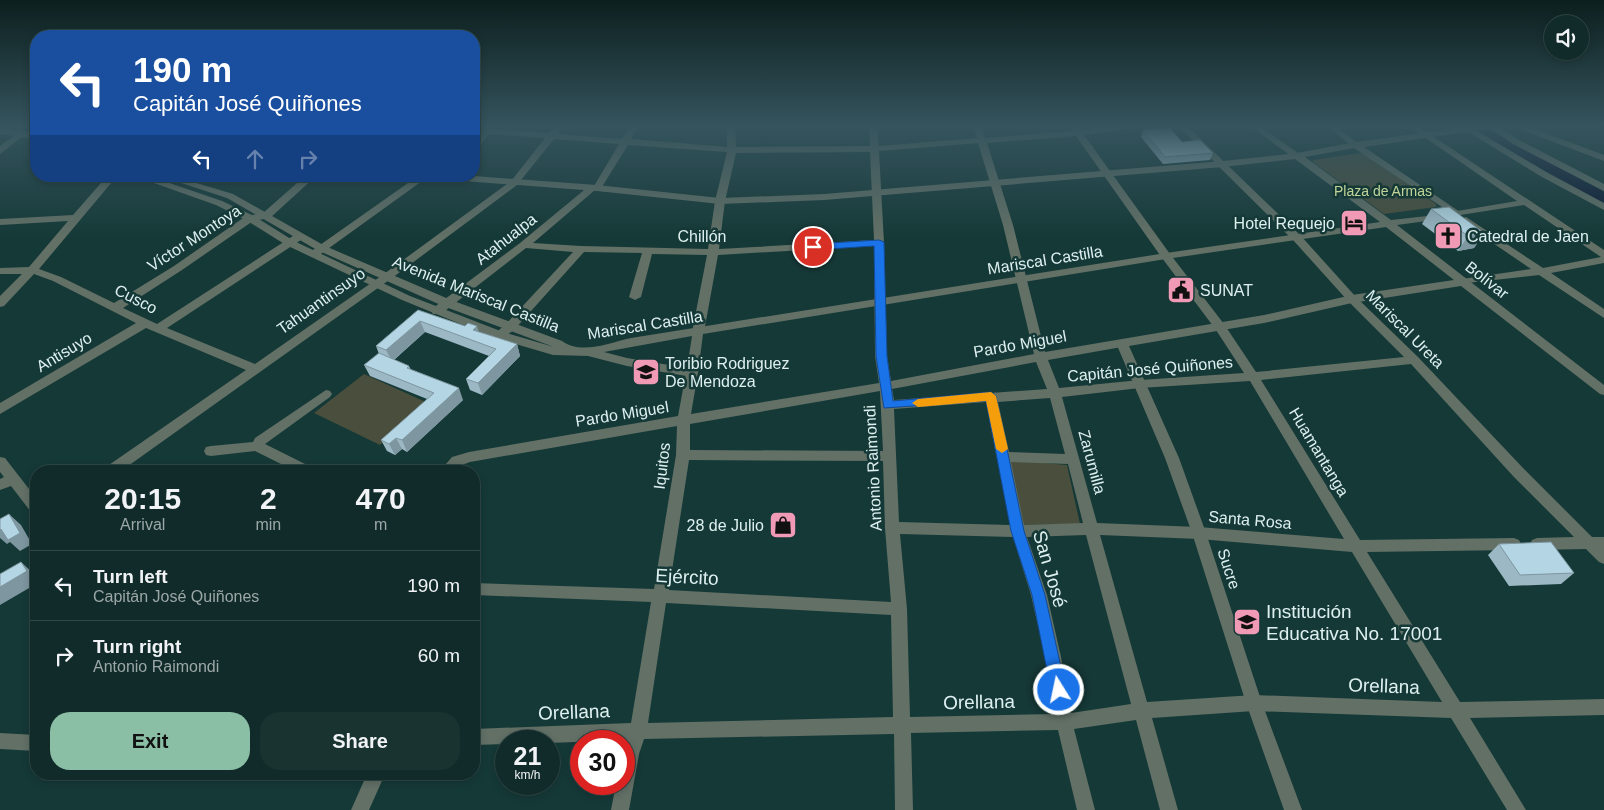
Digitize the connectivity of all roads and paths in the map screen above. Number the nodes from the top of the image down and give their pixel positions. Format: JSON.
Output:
{"nodes":[{"id":1,"x":530,"y":163,"type":"edge"},
{"id":2,"x":612,"y":163,"type":"edge"},
{"id":3,"x":729,"y":163,"type":"edge"},
{"id":4,"x":874,"y":163,"type":"edge"},
{"id":5,"x":988,"y":163,"type":"edge"},
{"id":6,"x":1100,"y":163,"type":"edge"},
{"id":7,"x":1234,"y":163,"type":"edge"},
{"id":8,"x":1306,"y":163,"type":"edge"},
{"id":9,"x":1383,"y":163,"type":"edge"},
{"id":10,"x":1468,"y":163,"type":"edge"},
{"id":11,"x":1525,"y":163,"type":"edge"},
{"id":12,"x":1556,"y":163,"type":"edge"},
{"id":13,"x":1223,"y":164,"type":"junction"},
{"id":14,"x":1106,"y":172,"type":"junction"},
{"id":15,"x":480,"y":180,"type":"edge"},
{"id":16,"x":107,"y":182,"type":"edge"},
{"id":17,"x":157,"y":182,"type":"edge"},
{"id":18,"x":185,"y":182,"type":"edge"},
{"id":19,"x":305,"y":182,"type":"edge"},
{"id":20,"x":416,"y":182,"type":"edge"},
{"id":21,"x":994,"y":182,"type":"junction"},
{"id":22,"x":514,"y":183,"type":"junction"},
{"id":23,"x":594,"y":188,"type":"junction"},
{"id":24,"x":1604,"y":188,"type":"edge"},
{"id":25,"x":876,"y":191,"type":"junction"},
{"id":26,"x":720,"y":201,"type":"junction"},
{"id":27,"x":1527,"y":202,"type":"junction"},
{"id":28,"x":1604,"y":206,"type":"edge"},
{"id":29,"x":1457,"y":214,"type":"junction"},
{"id":30,"x":266,"y":216,"type":"junction"},
{"id":31,"x":77,"y":218,"type":"junction"},
{"id":32,"x":250,"y":218,"type":"junction"},
{"id":33,"x":0,"y":222,"type":"edge"},
{"id":34,"x":1390,"y":224,"type":"junction"},
{"id":35,"x":300,"y":236,"type":"junction"},
{"id":36,"x":1296,"y":238,"type":"junction"},
{"id":37,"x":879,"y":242,"type":"junction"},
{"id":38,"x":290,"y":243,"type":"junction"},
{"id":39,"x":524,"y":245,"type":"junction"},
{"id":40,"x":581,"y":249,"type":"junction"},
{"id":41,"x":648,"y":250,"type":"junction"},
{"id":42,"x":318,"y":251,"type":"junction"},
{"id":43,"x":713,"y":252,"type":"junction"},
{"id":44,"x":1604,"y":255,"type":"edge"},
{"id":45,"x":1166,"y":256,"type":"junction"},
{"id":46,"x":1604,"y":260,"type":"edge"},
{"id":47,"x":32,"y":270,"type":"junction"},
{"id":48,"x":0,"y":271,"type":"edge"},
{"id":49,"x":1543,"y":272,"type":"junction"},
{"id":50,"x":388,"y":276,"type":"junction"},
{"id":51,"x":1021,"y":280,"type":"junction"},
{"id":52,"x":1462,"y":282,"type":"junction"},
{"id":53,"x":377,"y":284,"type":"junction"},
{"id":54,"x":635,"y":296,"type":"dead end"},
{"id":55,"x":1352,"y":299,"type":"junction"},
{"id":56,"x":447,"y":302,"type":"junction"},
{"id":57,"x":0,"y":303,"type":"edge"},
{"id":58,"x":880,"y":303,"type":"junction"},
{"id":59,"x":116,"y":307,"type":"junction"},
{"id":60,"x":436,"y":311,"type":"junction"},
{"id":61,"x":1604,"y":314,"type":"edge"},
{"id":62,"x":145,"y":323,"type":"junction"},
{"id":63,"x":510,"y":327,"type":"junction"},
{"id":64,"x":1220,"y":327,"type":"junction"},
{"id":65,"x":158,"y":328,"type":"junction"},
{"id":66,"x":698,"y":332,"type":"junction"},
{"id":67,"x":499,"y":335,"type":"junction"},
{"id":68,"x":1122,"y":343,"type":"junction"},
{"id":69,"x":568,"y":351,"type":"junction"},
{"id":70,"x":587,"y":352,"type":"junction"},
{"id":71,"x":1040,"y":356,"type":"junction"},
{"id":72,"x":1414,"y":360,"type":"junction"},
{"id":73,"x":256,"y":369,"type":"junction"},
{"id":74,"x":692,"y":373,"type":"junction"},
{"id":75,"x":1253,"y":378,"type":"junction"},
{"id":76,"x":1140,"y":384,"type":"junction"},
{"id":77,"x":886,"y":386,"type":"junction"},
{"id":78,"x":1604,"y":391,"type":"edge"},
{"id":79,"x":1055,"y":393,"type":"junction"},
{"id":80,"x":326,"y":394,"type":"dead end"},
{"id":81,"x":991,"y":396,"type":"junction"},
{"id":82,"x":888,"y":405,"type":"junction"},
{"id":83,"x":0,"y":408,"type":"edge"},
{"id":84,"x":684,"y":420,"type":"junction"},
{"id":85,"x":257,"y":446,"type":"junction"},
{"id":86,"x":211,"y":451,"type":"dead end"},
{"id":87,"x":683,"y":455,"type":"junction"},
{"id":88,"x":889,"y":456,"type":"junction"},
{"id":89,"x":1004,"y":457,"type":"junction"},
{"id":90,"x":1073,"y":459,"type":"junction"},
{"id":91,"x":0,"y":462,"type":"edge"},
{"id":92,"x":119,"y":465,"type":"edge"},
{"id":93,"x":294,"y":465,"type":"edge"},
{"id":94,"x":454,"y":465,"type":"edge"},
{"id":95,"x":13,"y":478,"type":"junction"},
{"id":96,"x":0,"y":485,"type":"edge"},
{"id":97,"x":30,"y":500,"type":"edge"},
{"id":98,"x":892,"y":528,"type":"junction"},
{"id":99,"x":1091,"y":529,"type":"junction"},
{"id":100,"x":1018,"y":531,"type":"junction"},
{"id":101,"x":1199,"y":533,"type":"junction"},
{"id":102,"x":1597,"y":543,"type":"edge"},
{"id":103,"x":1355,"y":546,"type":"junction"},
{"id":104,"x":1604,"y":558,"type":"edge"},
{"id":105,"x":480,"y":589,"type":"edge"},
{"id":106,"x":660,"y":596,"type":"junction"},
{"id":107,"x":899,"y":608,"type":"junction"},
{"id":108,"x":1254,"y":703,"type":"junction"},
{"id":109,"x":1604,"y":707,"type":"edge"},
{"id":110,"x":1456,"y":710,"type":"junction"},
{"id":111,"x":1140,"y":711,"type":"junction"},
{"id":112,"x":1064,"y":722,"type":"junction"},
{"id":113,"x":901,"y":724,"type":"junction"},
{"id":114,"x":638,"y":730,"type":"junction"},
{"id":115,"x":480,"y":737,"type":"edge"},
{"id":116,"x":0,"y":741,"type":"edge"},
{"id":117,"x":30,"y":743,"type":"edge"},
{"id":118,"x":373,"y":780,"type":"edge"},
{"id":119,"x":360,"y":810,"type":"edge"},
{"id":120,"x":620,"y":810,"type":"edge"},
{"id":121,"x":904,"y":810,"type":"edge"},
{"id":122,"x":1086,"y":810,"type":"edge"},
{"id":123,"x":1169,"y":810,"type":"edge"},
{"id":124,"x":1293,"y":810,"type":"edge"},
{"id":125,"x":1517,"y":810,"type":"edge"}],
"edges":[{"from":1,"to":22,"type":"street","name":"Tahuantinsuyo"},
{"from":2,"to":23,"type":"street","name":"Atahualpa"},
{"from":3,"to":26,"type":"street","name":"Iquitos"},
{"from":4,"to":25,"type":"street","name":"Antonio Raimondi"},
{"from":5,"to":21,"type":"street","name":"Zarumilla"},
{"from":6,"to":14,"type":"street","name":"Huamantanga"},
{"from":7,"to":13,"type":"street"},
{"from":8,"to":34,"type":"street","name":"Bolívar"},
{"from":9,"to":29,"type":"street"},
{"from":10,"to":27,"type":"street"},
{"from":11,"to":28,"type":"street"},
{"from":12,"to":24,"type":"street"},
{"from":13,"to":14,"type":"street"},
{"from":13,"to":36,"type":"street","name":"Mariscal Ureta"},
{"from":14,"to":21,"type":"street"},
{"from":14,"to":45,"type":"street","name":"Huamantanga"},
{"from":15,"to":22,"type":"street"},
{"from":16,"to":31,"type":"street"},
{"from":17,"to":32,"type":"street","name":"Avenida Mariscal Castilla"},
{"from":18,"to":30,"type":"street","name":"Avenida Mariscal Castilla"},
{"from":19,"to":30,"type":"street"},
{"from":20,"to":42,"type":"street"},
{"from":21,"to":25,"type":"street"},
{"from":21,"to":51,"type":"street","name":"Zarumilla"},
{"from":22,"to":23,"type":"street"},
{"from":22,"to":50,"type":"street","name":"Tahuantinsuyo"},
{"from":23,"to":26,"type":"street"},
{"from":23,"to":39,"type":"street","name":"Atahualpa"},
{"from":25,"to":26,"type":"street"},
{"from":25,"to":37,"type":"street","name":"Antonio Raimondi"},
{"from":26,"to":43,"type":"street","name":"Iquitos"},
{"from":27,"to":29,"type":"street","name":"Mariscal Castilla"},
{"from":27,"to":44,"type":"street"},
{"from":29,"to":34,"type":"street","name":"Mariscal Castilla"},
{"from":29,"to":49,"type":"street"},
{"from":30,"to":32,"type":"street","name":"Víctor Montoya"},
{"from":30,"to":35,"type":"street","name":"Avenida Mariscal Castilla"},
{"from":31,"to":33,"type":"street"},
{"from":31,"to":47,"type":"street"},
{"from":32,"to":38,"type":"street","name":"Avenida Mariscal Castilla"},
{"from":32,"to":59,"type":"street","name":"Víctor Montoya"},
{"from":34,"to":36,"type":"street","name":"Mariscal Castilla"},
{"from":34,"to":52,"type":"street","name":"Bolívar"},
{"from":35,"to":38,"type":"street"},
{"from":35,"to":42,"type":"street","name":"Avenida Mariscal Castilla"},
{"from":36,"to":45,"type":"street","name":"Mariscal Castilla"},
{"from":36,"to":55,"type":"street","name":"Mariscal Ureta"},
{"from":37,"to":43,"type":"street","name":"Chillón"},
{"from":37,"to":58,"type":"street","name":"Antonio Raimondi"},
{"from":38,"to":42,"type":"street","name":"Avenida Mariscal Castilla"},
{"from":38,"to":65,"type":"street"},
{"from":39,"to":40,"type":"street","name":"Chillón"},
{"from":39,"to":56,"type":"street","name":"Atahualpa"},
{"from":40,"to":41,"type":"street","name":"Chillón"},
{"from":40,"to":63,"type":"street"},
{"from":41,"to":43,"type":"street","name":"Chillón"},
{"from":41,"to":54,"type":"street"},
{"from":42,"to":50,"type":"street","name":"Avenida Mariscal Castilla"},
{"from":42,"to":53,"type":"street","name":"Avenida Mariscal Castilla"},
{"from":43,"to":66,"type":"street","name":"Iquitos"},
{"from":45,"to":51,"type":"street","name":"Mariscal Castilla"},
{"from":45,"to":64,"type":"street","name":"Huamantanga"},
{"from":46,"to":49,"type":"street","name":"Pardo Miguel"},
{"from":47,"to":48,"type":"street","name":"Cusco"},
{"from":47,"to":57,"type":"street"},
{"from":47,"to":59,"type":"street","name":"Cusco"},
{"from":49,"to":52,"type":"street","name":"Pardo Miguel"},
{"from":49,"to":61,"type":"street"},
{"from":50,"to":53,"type":"street","name":"Tahuantinsuyo"},
{"from":50,"to":56,"type":"street","name":"Avenida Mariscal Castilla"},
{"from":51,"to":58,"type":"street","name":"Mariscal Castilla"},
{"from":51,"to":71,"type":"street","name":"Zarumilla"},
{"from":52,"to":55,"type":"street","name":"Pardo Miguel"},
{"from":52,"to":78,"type":"street","name":"Bolívar"},
{"from":53,"to":60,"type":"street","name":"Avenida Mariscal Castilla"},
{"from":53,"to":73,"type":"street","name":"Tahuantinsuyo"},
{"from":55,"to":64,"type":"street","name":"Pardo Miguel"},
{"from":55,"to":72,"type":"street","name":"Mariscal Ureta"},
{"from":56,"to":60,"type":"street","name":"Atahualpa"},
{"from":56,"to":63,"type":"street","name":"Avenida Mariscal Castilla"},
{"from":58,"to":66,"type":"street","name":"Mariscal Castilla"},
{"from":58,"to":77,"type":"street","name":"Antonio Raimondi"},
{"from":59,"to":62,"type":"street","name":"Cusco"},
{"from":60,"to":67,"type":"street","name":"Avenida Mariscal Castilla"},
{"from":62,"to":65,"type":"street","name":"Cusco"},
{"from":62,"to":83,"type":"street","name":"Antisuyo"},
{"from":63,"to":67,"type":"street"},
{"from":63,"to":69,"type":"street","name":"Avenida Mariscal Castilla"},
{"from":64,"to":68,"type":"street","name":"Pardo Miguel"},
{"from":64,"to":75,"type":"street","name":"Huamantanga"},
{"from":65,"to":73,"type":"street","name":"Cusco"},
{"from":66,"to":70,"type":"street","name":"Mariscal Castilla"},
{"from":66,"to":74,"type":"street","name":"Iquitos"},
{"from":67,"to":69,"type":"street","name":"Avenida Mariscal Castilla"},
{"from":68,"to":71,"type":"street","name":"Pardo Miguel"},
{"from":68,"to":76,"type":"street","name":"Sucre"},
{"from":69,"to":70,"type":"street","name":"Mariscal Castilla"},
{"from":70,"to":74,"type":"street"},
{"from":71,"to":77,"type":"street","name":"Pardo Miguel"},
{"from":71,"to":79,"type":"street","name":"Zarumilla"},
{"from":72,"to":75,"type":"street","name":"Capitán José Quiñones"},
{"from":72,"to":102,"type":"street","name":"Mariscal Ureta"},
{"from":73,"to":92,"type":"street","name":"Tahuantinsuyo"},
{"from":74,"to":84,"type":"street","name":"Iquitos"},
{"from":75,"to":76,"type":"street","name":"Capitán José Quiñones"},
{"from":75,"to":103,"type":"street","name":"Huamantanga"},
{"from":76,"to":79,"type":"street","name":"Capitán José Quiñones"},
{"from":76,"to":101,"type":"street","name":"Sucre"},
{"from":77,"to":82,"type":"street","name":"Antonio Raimondi"},
{"from":77,"to":84,"type":"street","name":"Pardo Miguel"},
{"from":79,"to":81,"type":"street","name":"Capitán José Quiñones"},
{"from":79,"to":90,"type":"street","name":"Zarumilla"},
{"from":80,"to":85,"type":"street"},
{"from":81,"to":82,"type":"street","name":"Capitán José Quiñones"},
{"from":81,"to":89,"type":"street","name":"San José"},
{"from":82,"to":88,"type":"street","name":"Antonio Raimondi"},
{"from":84,"to":87,"type":"street","name":"Iquitos"},
{"from":84,"to":94,"type":"street","name":"Pardo Miguel"},
{"from":85,"to":86,"type":"street"},
{"from":85,"to":93,"type":"street"},
{"from":87,"to":88,"type":"street"},
{"from":87,"to":106,"type":"street","name":"Iquitos"},
{"from":88,"to":98,"type":"street","name":"Antonio Raimondi"},
{"from":89,"to":90,"type":"street"},
{"from":89,"to":100,"type":"street","name":"San José"},
{"from":90,"to":99,"type":"street","name":"Zarumilla"},
{"from":91,"to":95,"type":"street"},
{"from":95,"to":96,"type":"street"},
{"from":95,"to":97,"type":"street"},
{"from":98,"to":100,"type":"street","name":"Santa Rosa"},
{"from":98,"to":107,"type":"street","name":"Antonio Raimondi"},
{"from":99,"to":100,"type":"street","name":"Santa Rosa"},
{"from":99,"to":101,"type":"street","name":"Santa Rosa"},
{"from":99,"to":111,"type":"street","name":"Zarumilla"},
{"from":100,"to":112,"type":"street","name":"San José"},
{"from":101,"to":103,"type":"street","name":"Santa Rosa"},
{"from":101,"to":108,"type":"street","name":"Sucre"},
{"from":102,"to":103,"type":"street","name":"Santa Rosa"},
{"from":102,"to":104,"type":"street","name":"Mariscal Ureta"},
{"from":103,"to":110,"type":"street","name":"Huamantanga"},
{"from":105,"to":106,"type":"street","name":"Ejército"},
{"from":106,"to":107,"type":"street","name":"Ejército"},
{"from":106,"to":114,"type":"street","name":"Iquitos"},
{"from":107,"to":113,"type":"street","name":"Antonio Raimondi"},
{"from":108,"to":110,"type":"street","name":"Orellana"},
{"from":108,"to":111,"type":"street","name":"Orellana"},
{"from":108,"to":124,"type":"street","name":"Sucre"},
{"from":109,"to":110,"type":"street","name":"Orellana"},
{"from":110,"to":125,"type":"street","name":"Huamantanga"},
{"from":111,"to":112,"type":"street","name":"Orellana"},
{"from":111,"to":123,"type":"street","name":"Zarumilla"},
{"from":112,"to":113,"type":"street","name":"Orellana"},
{"from":112,"to":122,"type":"street","name":"San José"},
{"from":113,"to":114,"type":"street","name":"Orellana"},
{"from":113,"to":121,"type":"street","name":"Antonio Raimondi"},
{"from":114,"to":115,"type":"street","name":"Orellana"},
{"from":114,"to":120,"type":"street","name":"Iquitos"},
{"from":116,"to":117,"type":"street"},
{"from":118,"to":119,"type":"street"}]}
